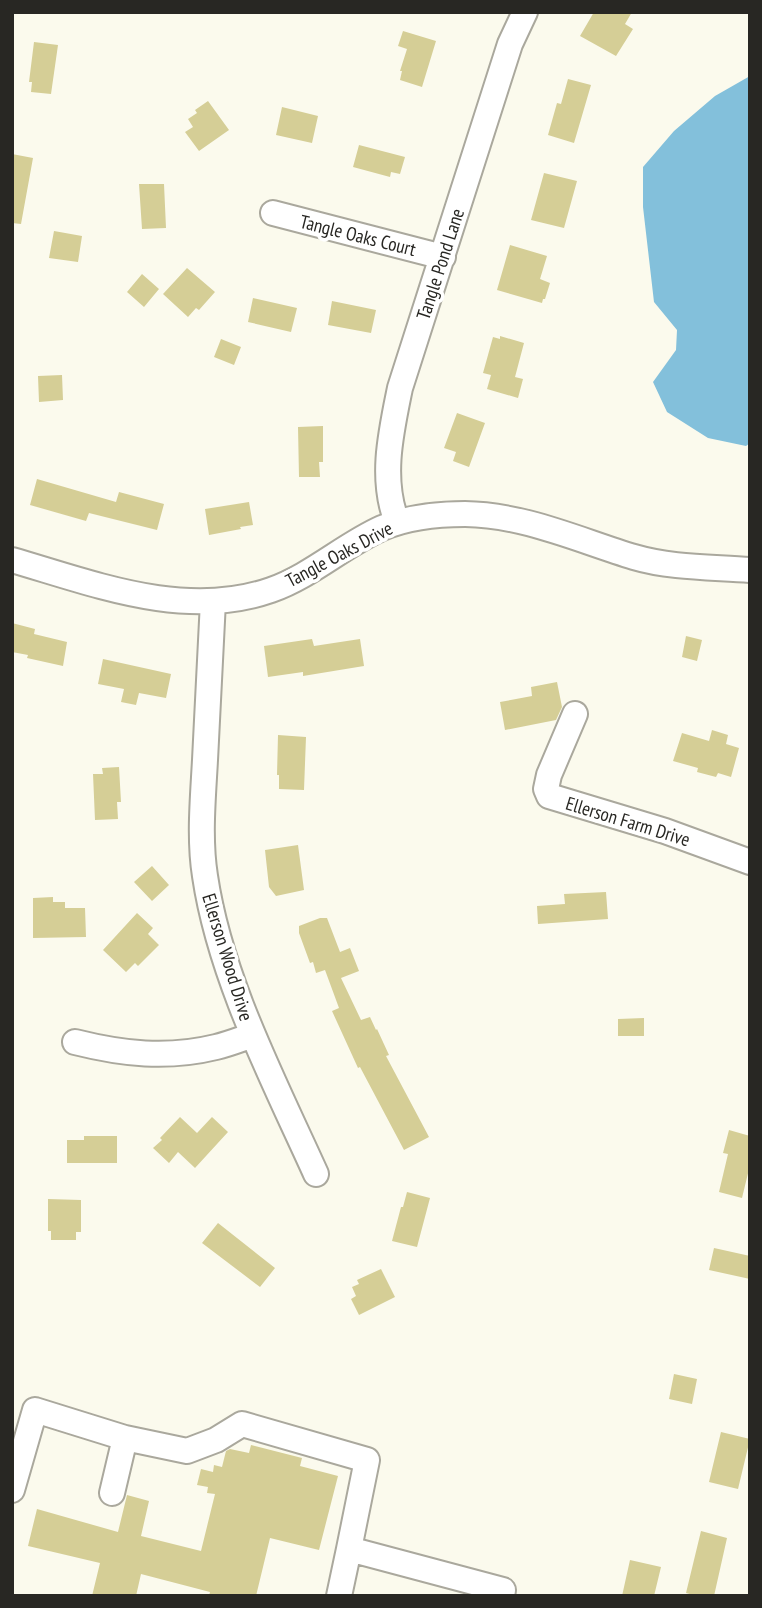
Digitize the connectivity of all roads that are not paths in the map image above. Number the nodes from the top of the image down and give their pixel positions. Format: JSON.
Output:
{"nodes":[{"id":1,"x":525,"y":12,"type":"edge"},
{"id":2,"x":273,"y":214,"type":"dead end"},
{"id":3,"x":443,"y":257,"type":"junction"},
{"id":4,"x":397,"y":522,"type":"junction"},
{"id":5,"x":12,"y":560,"type":"edge"},
{"id":6,"x":750,"y":570,"type":"edge"},
{"id":7,"x":213,"y":601,"type":"junction"},
{"id":8,"x":575,"y":715,"type":"dead end"},
{"id":9,"x":750,"y":862,"type":"edge"},
{"id":10,"x":253,"y":1035,"type":"junction"},
{"id":11,"x":75,"y":1042,"type":"dead end"},
{"id":12,"x":316,"y":1174,"type":"dead end"},
{"id":13,"x":21,"y":1430,"type":"edge"},
{"id":14,"x":125,"y":1438,"type":"junction"},
{"id":15,"x":12,"y":1490,"type":"edge"},
{"id":16,"x":112,"y":1493,"type":"dead end"},
{"id":17,"x":349,"y":1549,"type":"junction"},
{"id":18,"x":339,"y":1596,"type":"edge"},
{"id":19,"x":502,"y":1596,"type":"edge"}],
"edges":[{"from":1,"to":3,"type":"street","name":"Tangle Pond Lane"},
{"from":2,"to":3,"type":"street","name":"Tangle Oaks Court"},
{"from":3,"to":4,"type":"street","name":"Tangle Pond Lane"},
{"from":4,"to":6,"type":"street","name":"Tangle Oaks Drive"},
{"from":4,"to":7,"type":"street","name":"Tangle Oaks Drive"},
{"from":5,"to":7,"type":"street","name":"Tangle Oaks Drive"},
{"from":7,"to":10,"type":"street","name":"Ellerson Wood Drive"},
{"from":8,"to":9,"type":"street","name":"Ellerson Farm Drive"},
{"from":10,"to":11,"type":"street"},
{"from":10,"to":12,"type":"street","name":"Ellerson Wood Drive"},
{"from":13,"to":14,"type":"street"},
{"from":13,"to":15,"type":"street"},
{"from":14,"to":16,"type":"street"},
{"from":14,"to":17,"type":"street"},
{"from":17,"to":18,"type":"street"},
{"from":17,"to":19,"type":"street"}]}
